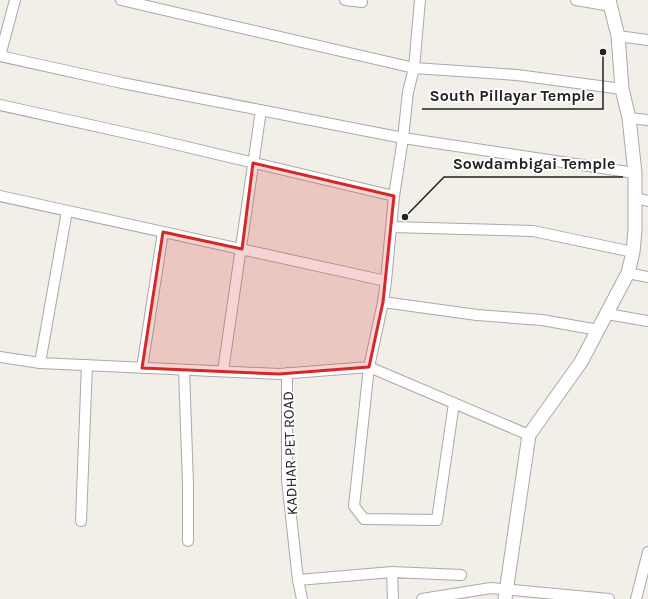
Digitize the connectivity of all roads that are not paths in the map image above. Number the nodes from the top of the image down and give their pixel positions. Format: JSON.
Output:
{"nodes":[{"id":1,"x":15,"y":0,"type":"edge"},
{"id":2,"x":121,"y":0,"type":"edge"},
{"id":3,"x":345,"y":0,"type":"edge"},
{"id":4,"x":420,"y":0,"type":"edge"},
{"id":5,"x":576,"y":0,"type":"edge"},
{"id":6,"x":362,"y":2,"type":"dead end"},
{"id":7,"x":610,"y":3,"type":"edge"},
{"id":8,"x":618,"y":36,"type":"junction"},
{"id":9,"x":648,"y":40,"type":"edge"},
{"id":10,"x":0,"y":56,"type":"edge"},
{"id":11,"x":414,"y":68,"type":"junction"},
{"id":12,"x":622,"y":89,"type":"junction"},
{"id":13,"x":0,"y":106,"type":"edge"},
{"id":14,"x":260,"y":110,"type":"junction"},
{"id":15,"x":629,"y":118,"type":"junction"},
{"id":16,"x":648,"y":120,"type":"edge"},
{"id":17,"x":403,"y":138,"type":"junction"},
{"id":18,"x":253,"y":163,"type":"junction"},
{"id":19,"x":635,"y":173,"type":"junction"},
{"id":20,"x":0,"y":196,"type":"edge"},
{"id":21,"x":394,"y":196,"type":"junction"},
{"id":22,"x":642,"y":200,"type":"edge"},
{"id":23,"x":67,"y":211,"type":"junction"},
{"id":24,"x":391,"y":227,"type":"junction"},
{"id":25,"x":162,"y":232,"type":"junction"},
{"id":26,"x":242,"y":249,"type":"junction"},
{"id":27,"x":633,"y":252,"type":"junction"},
{"id":28,"x":628,"y":273,"type":"junction"},
{"id":29,"x":648,"y":277,"type":"edge"},
{"id":30,"x":386,"y":281,"type":"junction"},
{"id":31,"x":383,"y":302,"type":"junction"},
{"id":32,"x":607,"y":314,"type":"junction"},
{"id":33,"x":648,"y":321,"type":"edge"},
{"id":34,"x":598,"y":330,"type":"junction"},
{"id":35,"x":0,"y":358,"type":"edge"},
{"id":36,"x":40,"y":363,"type":"junction"},
{"id":37,"x":87,"y":365,"type":"junction"},
{"id":38,"x":369,"y":367,"type":"junction"},
{"id":39,"x":142,"y":368,"type":"junction"},
{"id":40,"x":184,"y":370,"type":"junction"},
{"id":41,"x":223,"y":371,"type":"junction"},
{"id":42,"x":287,"y":373,"type":"junction"},
{"id":43,"x":454,"y":403,"type":"junction"},
{"id":44,"x":529,"y":435,"type":"junction"},
{"id":45,"x":81,"y":520,"type":"dead end"},
{"id":46,"x":188,"y":541,"type":"dead end"},
{"id":47,"x":648,"y":552,"type":"edge"},
{"id":48,"x":392,"y":572,"type":"junction"},
{"id":49,"x":461,"y":575,"type":"dead end"},
{"id":50,"x":298,"y":580,"type":"junction"},
{"id":51,"x":505,"y":594,"type":"edge"},
{"id":52,"x":302,"y":599,"type":"edge"},
{"id":53,"x":393,"y":599,"type":"edge"},
{"id":54,"x":422,"y":599,"type":"edge"},
{"id":55,"x":609,"y":599,"type":"edge"},
{"id":56,"x":636,"y":599,"type":"edge"}],
"edges":[{"from":1,"to":10,"type":"street"},
{"from":2,"to":11,"type":"street"},
{"from":3,"to":6,"type":"street"},
{"from":4,"to":11,"type":"street"},
{"from":5,"to":7,"type":"street"},
{"from":7,"to":8,"type":"street"},
{"from":8,"to":9,"type":"street"},
{"from":8,"to":12,"type":"street"},
{"from":10,"to":14,"type":"street"},
{"from":11,"to":12,"type":"street"},
{"from":11,"to":17,"type":"street"},
{"from":12,"to":15,"type":"street"},
{"from":13,"to":18,"type":"street"},
{"from":14,"to":17,"type":"street"},
{"from":14,"to":18,"type":"street"},
{"from":15,"to":16,"type":"street"},
{"from":15,"to":19,"type":"street"},
{"from":17,"to":19,"type":"street"},
{"from":17,"to":21,"type":"street"},
{"from":18,"to":21,"type":"street"},
{"from":18,"to":26,"type":"street"},
{"from":19,"to":22,"type":"street"},
{"from":20,"to":23,"type":"street"},
{"from":21,"to":24,"type":"street"},
{"from":22,"to":27,"type":"street"},
{"from":23,"to":25,"type":"street"},
{"from":23,"to":36,"type":"street"},
{"from":24,"to":27,"type":"street"},
{"from":24,"to":30,"type":"street"},
{"from":25,"to":26,"type":"street"},
{"from":25,"to":39,"type":"street"},
{"from":26,"to":30,"type":"street"},
{"from":26,"to":41,"type":"street"},
{"from":27,"to":28,"type":"street"},
{"from":28,"to":29,"type":"street"},
{"from":28,"to":32,"type":"street"},
{"from":30,"to":31,"type":"street"},
{"from":31,"to":34,"type":"street"},
{"from":31,"to":38,"type":"street"},
{"from":32,"to":33,"type":"street"},
{"from":32,"to":34,"type":"street"},
{"from":34,"to":44,"type":"street"},
{"from":35,"to":36,"type":"street"},
{"from":36,"to":37,"type":"street"},
{"from":37,"to":39,"type":"street"},
{"from":37,"to":45,"type":"street"},
{"from":38,"to":42,"type":"street"},
{"from":38,"to":43,"type":"street"},
{"from":38,"to":43,"type":"street"},
{"from":39,"to":40,"type":"street"},
{"from":40,"to":41,"type":"street"},
{"from":40,"to":46,"type":"street"},
{"from":41,"to":42,"type":"street"},
{"from":42,"to":50,"type":"street","name":"KADHAR PET ROAD"},
{"from":43,"to":44,"type":"street"},
{"from":44,"to":51,"type":"street"},
{"from":47,"to":56,"type":"street"},
{"from":48,"to":49,"type":"street"},
{"from":48,"to":50,"type":"street"},
{"from":48,"to":53,"type":"street"},
{"from":50,"to":52,"type":"street","name":"KADHAR PET ROAD"},
{"from":51,"to":54,"type":"street"},
{"from":51,"to":55,"type":"street"}]}
